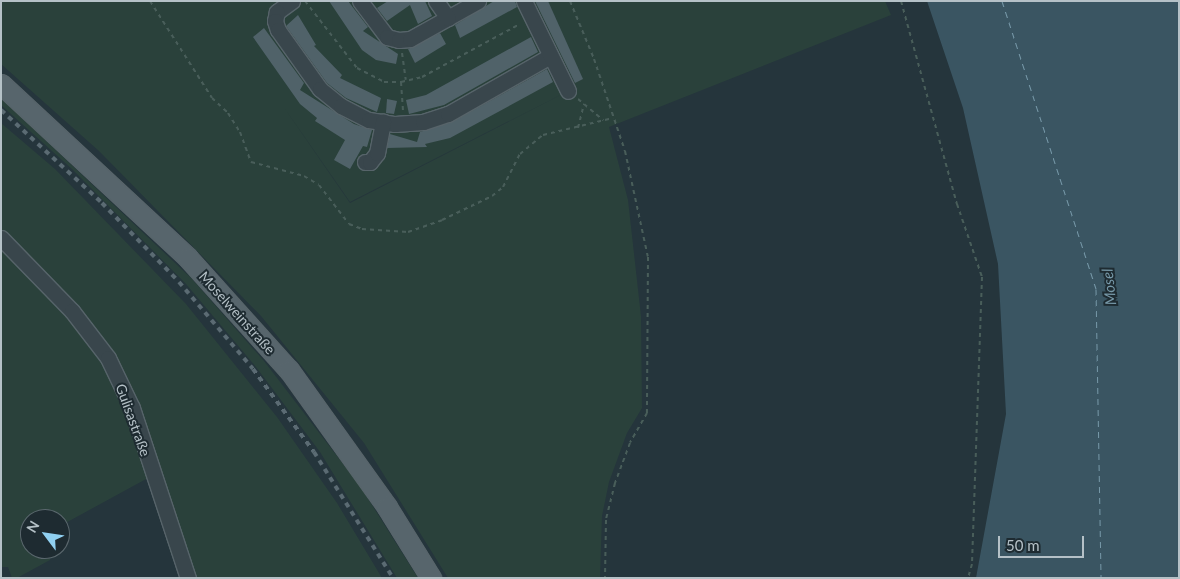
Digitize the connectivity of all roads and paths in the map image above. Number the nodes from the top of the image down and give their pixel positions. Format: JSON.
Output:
{"nodes":[{"id":1,"x":292,"y":1,"type":"edge"},
{"id":2,"x":360,"y":1,"type":"edge"},
{"id":3,"x":436,"y":1,"type":"edge"},
{"id":4,"x":478,"y":1,"type":"edge"},
{"id":5,"x":524,"y":1,"type":"edge"},
{"id":6,"x":570,"y":1,"type":"edge"},
{"id":7,"x":901,"y":1,"type":"edge"},
{"id":8,"x":448,"y":18,"type":"junction"},
{"id":9,"x":399,"y":40,"type":"junction"},
{"id":10,"x":550,"y":56,"type":"junction"},
{"id":11,"x":406,"y":80,"type":"dead end"},
{"id":12,"x":401,"y":82,"type":"dead end"},
{"id":13,"x":1,"y":84,"type":"edge"},
{"id":14,"x":568,"y":91,"type":"joint"},
{"id":15,"x":584,"y":104,"type":"junction"},
{"id":16,"x":603,"y":120,"type":"dead end"},
{"id":17,"x":383,"y":122,"type":"junction"},
{"id":18,"x":404,"y":124,"type":"junction"},
{"id":19,"x":578,"y":128,"type":"dead end"},
{"id":20,"x":365,"y":162,"type":"dead end"},
{"id":21,"x":1,"y":238,"type":"edge"},
{"id":22,"x":188,"y":578,"type":"edge"},
{"id":23,"x":431,"y":578,"type":"edge"},
{"id":24,"x":605,"y":578,"type":"edge"},
{"id":25,"x":968,"y":578,"type":"edge"}],
"edges":[{"from":1,"to":17,"type":"street"},
{"from":2,"to":9,"type":"street"},
{"from":3,"to":8,"type":"street"},
{"from":4,"to":8,"type":"street"},
{"from":5,"to":10,"type":"street"},
{"from":6,"to":24,"type":"path"},
{"from":7,"to":25,"type":"path"},
{"from":8,"to":9,"type":"street"},
{"from":9,"to":11,"type":"path"},
{"from":10,"to":14,"type":"street"},
{"from":10,"to":18,"type":"street"},
{"from":12,"to":18,"type":"path"},
{"from":13,"to":23,"type":"main road","name":"Moselweinstraße"},
{"from":14,"to":15,"type":"path"},
{"from":15,"to":16,"type":"path"},
{"from":15,"to":19,"type":"path"},
{"from":17,"to":18,"type":"street"},
{"from":17,"to":20,"type":"street"},
{"from":21,"to":22,"type":"street","name":"Gulisastraße"}]}
